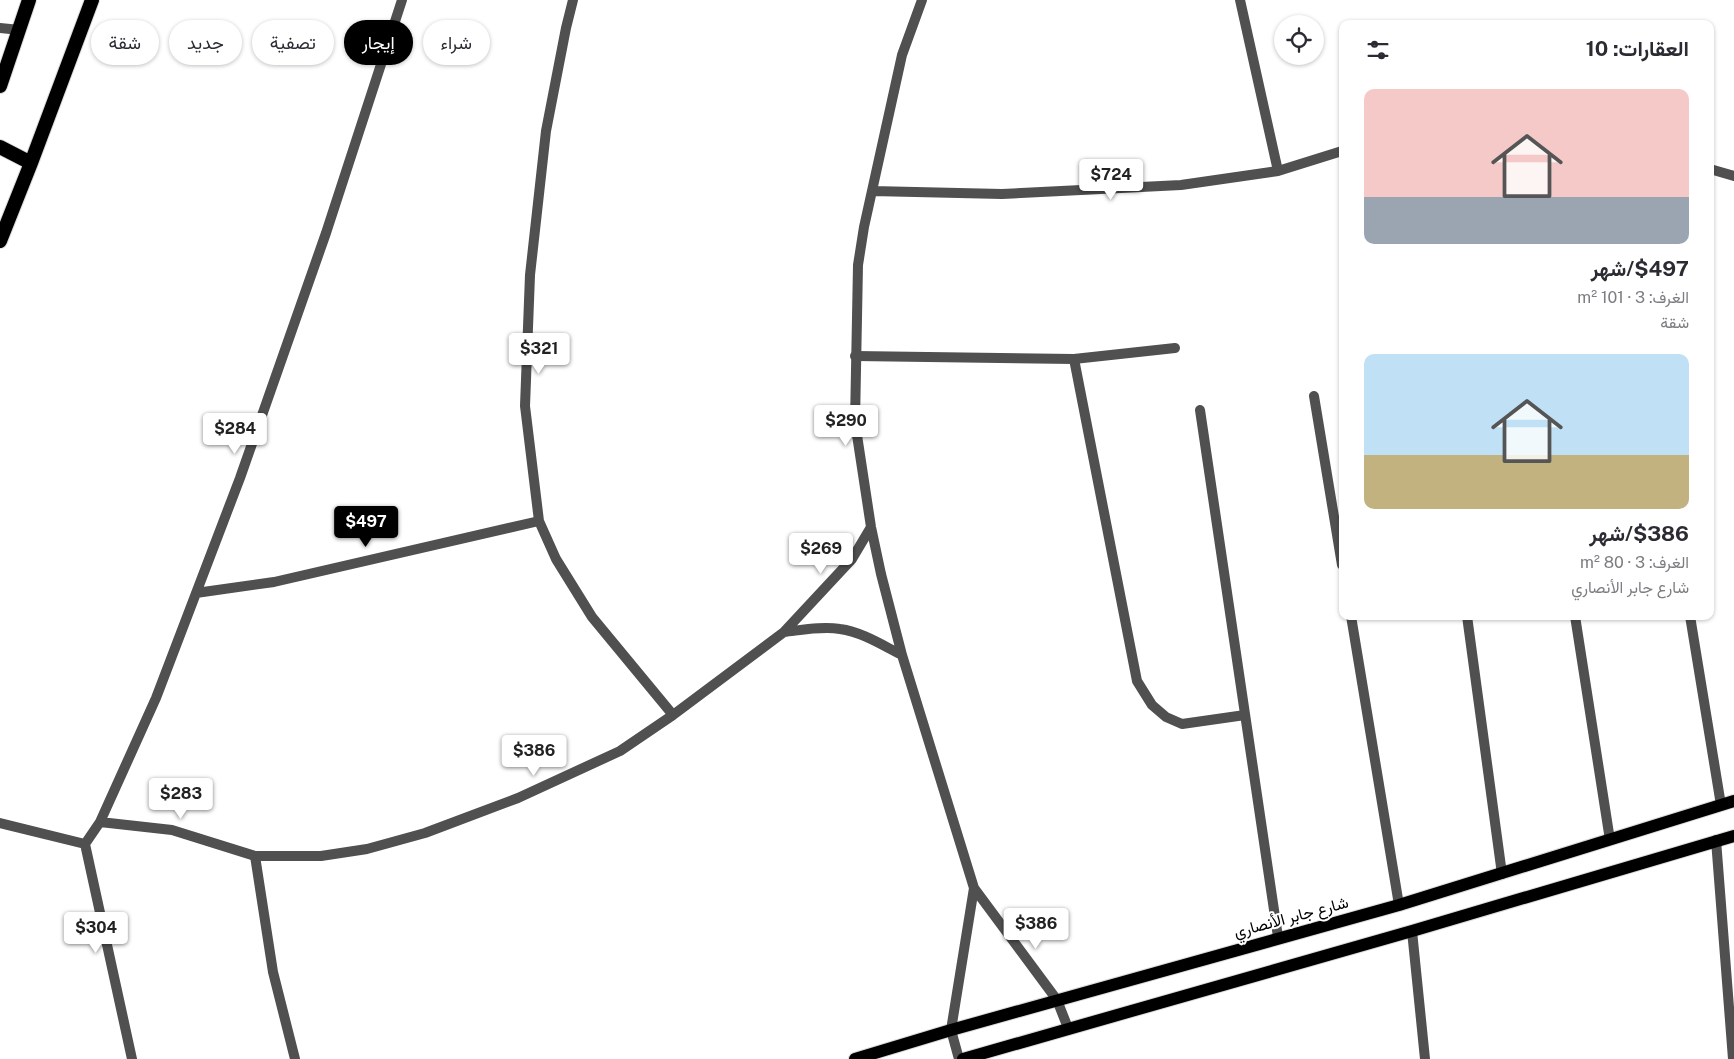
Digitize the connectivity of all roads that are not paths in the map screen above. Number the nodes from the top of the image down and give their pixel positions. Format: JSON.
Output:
{"nodes":[{"id":1,"x":29,"y":0,"type":"edge"},
{"id":2,"x":92,"y":0,"type":"edge"},
{"id":3,"x":402,"y":0,"type":"edge"},
{"id":4,"x":573,"y":0,"type":"edge"},
{"id":5,"x":922,"y":0,"type":"edge"},
{"id":6,"x":1240,"y":0,"type":"edge"},
{"id":7,"x":0,"y":28,"type":"edge"},
{"id":8,"x":20,"y":30,"type":"junction"},
{"id":9,"x":0,"y":86,"type":"edge"},
{"id":10,"x":0,"y":147,"type":"edge"},
{"id":11,"x":1339,"y":152,"type":"edge"},
{"id":12,"x":31,"y":163,"type":"junction"},
{"id":13,"x":1714,"y":170,"type":"edge"},
{"id":14,"x":1278,"y":171,"type":"junction"},
{"id":15,"x":1734,"y":176,"type":"edge"},
{"id":16,"x":872,"y":191,"type":"junction"},
{"id":17,"x":0,"y":241,"type":"edge"},
{"id":18,"x":1175,"y":348,"type":"dead end"},
{"id":19,"x":856,"y":356,"type":"junction"},
{"id":20,"x":1074,"y":359,"type":"junction"},
{"id":21,"x":1314,"y":396,"type":"dead end"},
{"id":22,"x":1200,"y":410,"type":"dead end"},
{"id":23,"x":539,"y":521,"type":"junction"},
{"id":24,"x":871,"y":527,"type":"junction"},
{"id":25,"x":1339,"y":547,"type":"edge"},
{"id":26,"x":196,"y":593,"type":"junction"},
{"id":27,"x":1352,"y":620,"type":"edge"},
{"id":28,"x":1468,"y":620,"type":"edge"},
{"id":29,"x":1576,"y":620,"type":"edge"},
{"id":30,"x":1691,"y":620,"type":"edge"},
{"id":31,"x":784,"y":632,"type":"junction"},
{"id":32,"x":902,"y":655,"type":"junction"},
{"id":33,"x":673,"y":715,"type":"junction"},
{"id":34,"x":1245,"y":715,"type":"junction"},
{"id":35,"x":1734,"y":801,"type":"edge"},
{"id":36,"x":1721,"y":804,"type":"junction"},
{"id":37,"x":100,"y":822,"type":"junction"},
{"id":38,"x":0,"y":823,"type":"edge"},
{"id":39,"x":1734,"y":836,"type":"edge"},
{"id":40,"x":1610,"y":840,"type":"junction"},
{"id":41,"x":1716,"y":840,"type":"junction"},
{"id":42,"x":85,"y":844,"type":"junction"},
{"id":43,"x":255,"y":856,"type":"junction"},
{"id":44,"x":1502,"y":874,"type":"junction"},
{"id":45,"x":974,"y":888,"type":"junction"},
{"id":46,"x":1399,"y":905,"type":"junction"},
{"id":47,"x":1412,"y":930,"type":"junction"},
{"id":48,"x":1278,"y":937,"type":"junction"},
{"id":49,"x":1058,"y":1000,"type":"junction"},
{"id":50,"x":1068,"y":1028,"type":"junction"},
{"id":51,"x":951,"y":1030,"type":"junction"},
{"id":52,"x":132,"y":1059,"type":"edge"},
{"id":53,"x":295,"y":1059,"type":"edge"},
{"id":54,"x":855,"y":1059,"type":"edge"},
{"id":55,"x":959,"y":1059,"type":"edge"},
{"id":56,"x":964,"y":1059,"type":"edge"},
{"id":57,"x":1425,"y":1059,"type":"edge"},
{"id":58,"x":1733,"y":1059,"type":"edge"}],
"edges":[{"from":1,"to":8,"type":"highway"},
{"from":2,"to":12,"type":"highway"},
{"from":3,"to":26,"type":"street"},
{"from":4,"to":23,"type":"street"},
{"from":5,"to":16,"type":"street"},
{"from":6,"to":14,"type":"street"},
{"from":7,"to":8,"type":"street"},
{"from":8,"to":9,"type":"highway"},
{"from":10,"to":12,"type":"highway"},
{"from":11,"to":14,"type":"street"},
{"from":12,"to":17,"type":"highway"},
{"from":13,"to":15,"type":"street"},
{"from":14,"to":16,"type":"street"},
{"from":16,"to":19,"type":"street"},
{"from":18,"to":20,"type":"street"},
{"from":19,"to":20,"type":"street"},
{"from":19,"to":24,"type":"street"},
{"from":20,"to":34,"type":"street"},
{"from":21,"to":25,"type":"street"},
{"from":22,"to":34,"type":"street"},
{"from":23,"to":26,"type":"street"},
{"from":23,"to":33,"type":"street"},
{"from":24,"to":31,"type":"street"},
{"from":24,"to":32,"type":"street"},
{"from":26,"to":37,"type":"street"},
{"from":27,"to":46,"type":"street"},
{"from":28,"to":44,"type":"street"},
{"from":29,"to":40,"type":"street"},
{"from":30,"to":36,"type":"street"},
{"from":31,"to":32,"type":"street"},
{"from":31,"to":33,"type":"street"},
{"from":32,"to":45,"type":"street"},
{"from":33,"to":43,"type":"street"},
{"from":34,"to":48,"type":"street"},
{"from":35,"to":36,"type":"main road","name":"شارع جابر الأنصاري"},
{"from":36,"to":40,"type":"main road","name":"شارع جابر الأنصاري"},
{"from":37,"to":42,"type":"street"},
{"from":37,"to":43,"type":"street"},
{"from":38,"to":42,"type":"street"},
{"from":39,"to":41,"type":"main road"},
{"from":40,"to":44,"type":"main road","name":"شارع جابر الأنصاري"},
{"from":41,"to":47,"type":"main road"},
{"from":41,"to":58,"type":"street"},
{"from":42,"to":52,"type":"street"},
{"from":43,"to":53,"type":"street"},
{"from":44,"to":46,"type":"main road","name":"شارع جابر الأنصاري"},
{"from":45,"to":49,"type":"street"},
{"from":45,"to":51,"type":"street"},
{"from":46,"to":48,"type":"main road","name":"شارع جابر الأنصاري"},
{"from":47,"to":50,"type":"main road"},
{"from":47,"to":57,"type":"street"},
{"from":48,"to":49,"type":"main road","name":"شارع جابر الأنصاري"},
{"from":49,"to":50,"type":"street"},
{"from":49,"to":51,"type":"main road","name":"شارع جابر الأنصاري"},
{"from":50,"to":56,"type":"main road"},
{"from":51,"to":54,"type":"main road","name":"شارع جابر الأنصاري"},
{"from":51,"to":55,"type":"street"}]}
